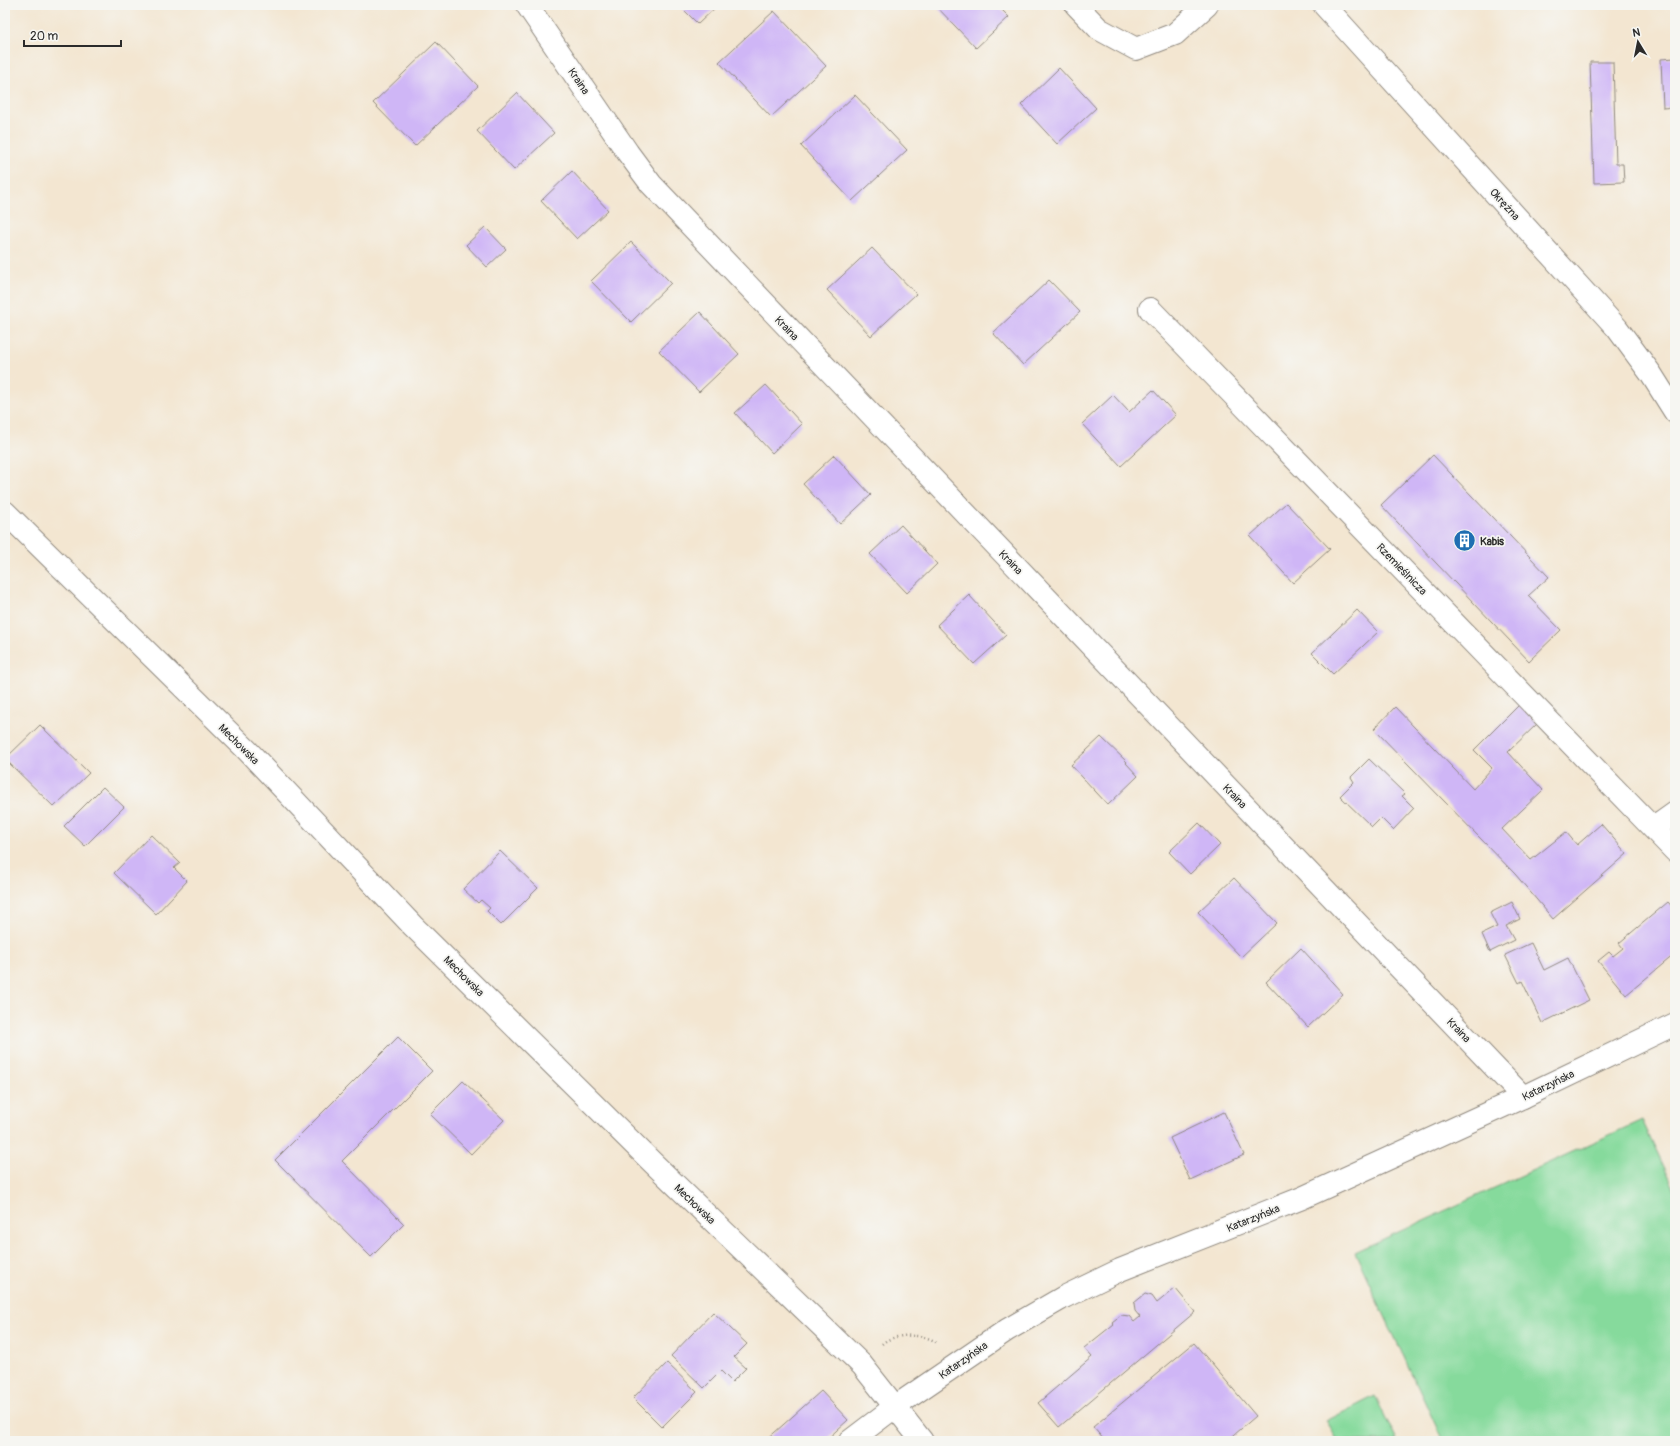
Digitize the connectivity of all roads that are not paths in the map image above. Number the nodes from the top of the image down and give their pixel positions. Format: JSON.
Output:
{"nodes":[{"id":1,"x":526,"y":5,"type":"edge"},
{"id":2,"x":1076,"y":5,"type":"edge"},
{"id":3,"x":1207,"y":5,"type":"edge"},
{"id":4,"x":1324,"y":5,"type":"edge"},
{"id":5,"x":1150,"y":309,"type":"dead end"},
{"id":6,"x":1675,"y":412,"type":"edge"},
{"id":7,"x":5,"y":512,"type":"edge"},
{"id":8,"x":1675,"y":813,"type":"edge"},
{"id":9,"x":1654,"y":828,"type":"junction"},
{"id":10,"x":1675,"y":851,"type":"edge"},
{"id":11,"x":1674,"y":1024,"type":"edge"},
{"id":12,"x":1523,"y":1097,"type":"junction"},
{"id":13,"x":896,"y":1406,"type":"junction"},
{"id":14,"x":850,"y":1441,"type":"edge"},
{"id":15,"x":922,"y":1441,"type":"edge"}],
"edges":[{"from":1,"to":12,"type":"street","name":"Kraina"},
{"from":2,"to":3,"type":"street"},
{"from":4,"to":6,"type":"street","name":"Okrężna"},
{"from":5,"to":9,"type":"street","name":"Rzemieślnicza"},
{"from":7,"to":13,"type":"street","name":"Mechowska"},
{"from":8,"to":9,"type":"street"},
{"from":9,"to":10,"type":"street","name":"Rzemieślnicza"},
{"from":11,"to":12,"type":"street","name":"Katarzyńska"},
{"from":12,"to":13,"type":"street","name":"Katarzyńska"},
{"from":13,"to":14,"type":"street","name":"Katarzyńska"},
{"from":13,"to":15,"type":"street","name":"Mechowska"}]}
